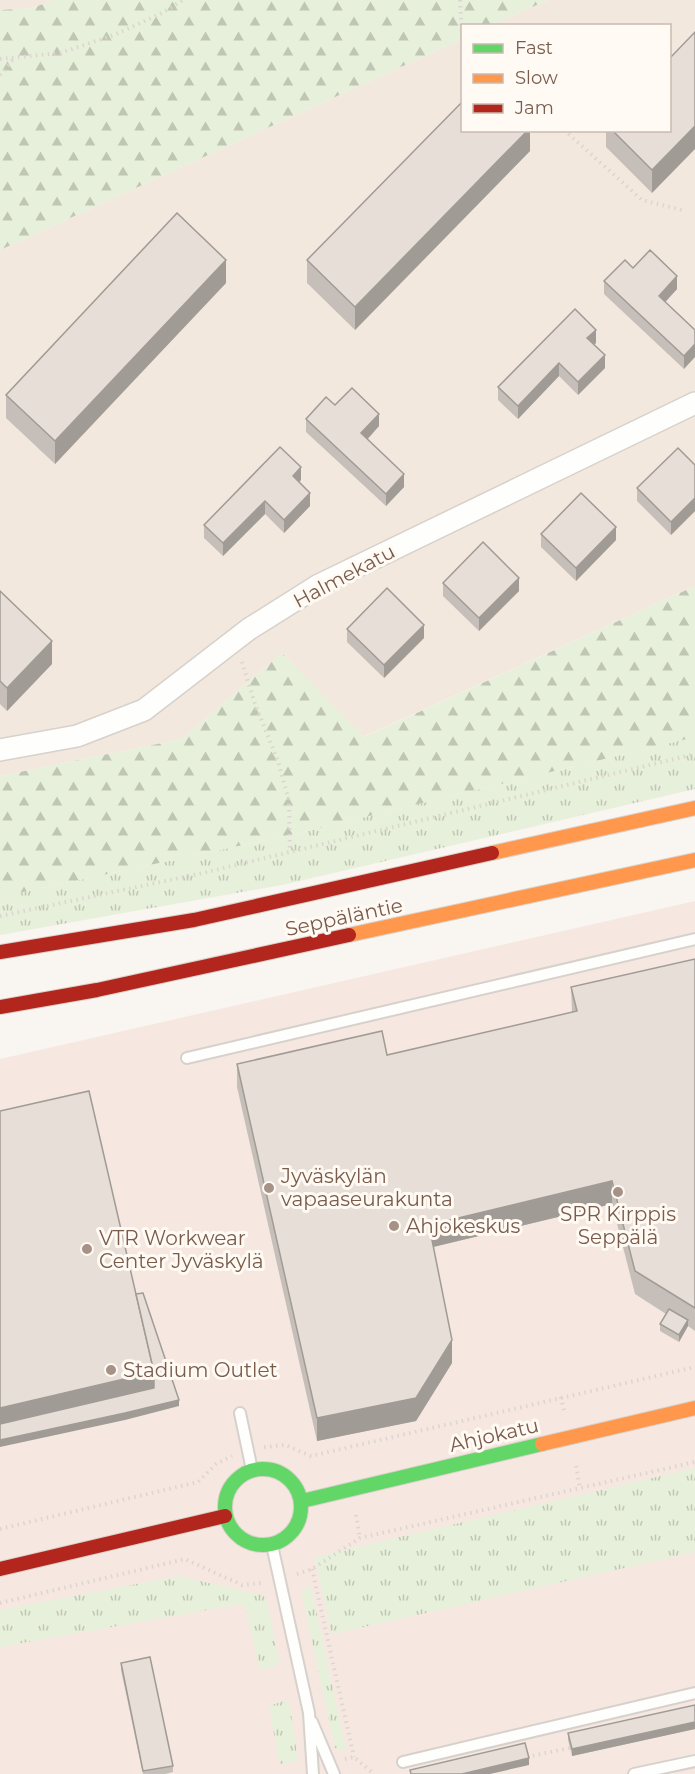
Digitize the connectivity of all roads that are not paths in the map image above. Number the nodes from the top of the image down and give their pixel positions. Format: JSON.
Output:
{"nodes":[{"id":1,"x":695,"y":403,"type":"edge"},
{"id":2,"x":0,"y":750,"type":"edge"},
{"id":3,"x":695,"y":808,"type":"edge"},
{"id":4,"x":695,"y":861,"type":"edge"},
{"id":5,"x":695,"y":939,"type":"edge"},
{"id":6,"x":0,"y":952,"type":"edge"},
{"id":7,"x":0,"y":1007,"type":"edge"},
{"id":8,"x":187,"y":1058,"type":"dead end"},
{"id":9,"x":695,"y":1408,"type":"edge"},
{"id":10,"x":240,"y":1413,"type":"dead end"},
{"id":11,"x":252,"y":1470,"type":"junction"},
{"id":12,"x":302,"y":1500,"type":"junction"},
{"id":13,"x":225,"y":1516,"type":"junction"},
{"id":14,"x":272,"y":1545,"type":"junction"},
{"id":15,"x":0,"y":1569,"type":"edge"},
{"id":16,"x":695,"y":1693,"type":"edge"},
{"id":17,"x":309,"y":1713,"type":"junction"},
{"id":18,"x":695,"y":1761,"type":"edge"},
{"id":19,"x":403,"y":1762,"type":"dead end"},
{"id":20,"x":313,"y":1774,"type":"edge"},
{"id":21,"x":334,"y":1774,"type":"edge"},
{"id":22,"x":634,"y":1774,"type":"edge"}],
"edges":[{"from":1,"to":2,"type":"street","name":"Halmekatu"},
{"from":3,"to":6,"type":"main road","name":"Seppäläntie"},
{"from":4,"to":7,"type":"main road","name":"Seppäläntie"},
{"from":5,"to":8,"type":"lane"},
{"from":9,"to":12,"type":"main road","name":"Ahjokatu"},
{"from":10,"to":11,"type":"lane"},
{"from":11,"to":12,"type":"main road"},
{"from":11,"to":13,"type":"main road"},
{"from":12,"to":14,"type":"main road"},
{"from":13,"to":14,"type":"main road"},
{"from":13,"to":15,"type":"main road"},
{"from":14,"to":17,"type":"lane"},
{"from":16,"to":19,"type":"lane"},
{"from":17,"to":20,"type":"lane"},
{"from":17,"to":21,"type":"lane"},
{"from":18,"to":22,"type":"lane"}]}
